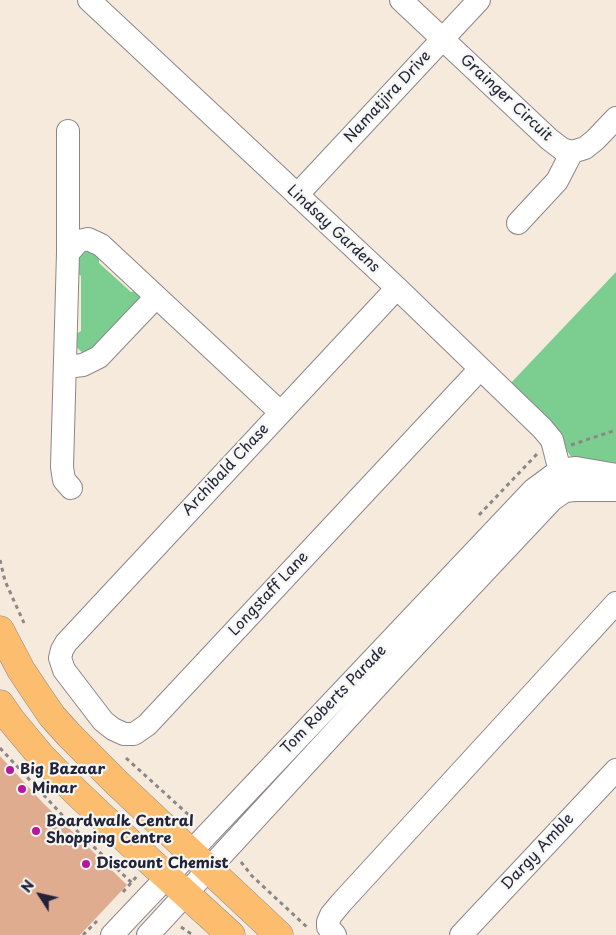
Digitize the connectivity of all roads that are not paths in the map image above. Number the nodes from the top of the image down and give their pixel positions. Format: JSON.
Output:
{"nodes":[{"id":1,"x":89,"y":0,"type":"edge"},
{"id":2,"x":401,"y":0,"type":"edge"},
{"id":3,"x":479,"y":0,"type":"edge"},
{"id":4,"x":443,"y":39,"type":"junction"},
{"id":5,"x":616,"y":118,"type":"edge"},
{"id":6,"x":68,"y":131,"type":"dead end"},
{"id":7,"x":572,"y":152,"type":"junction"},
{"id":8,"x":297,"y":195,"type":"junction"},
{"id":9,"x":518,"y":223,"type":"dead end"},
{"id":10,"x":68,"y":253,"type":"junction"},
{"id":11,"x":397,"y":288,"type":"junction"},
{"id":12,"x":156,"y":297,"type":"junction"},
{"id":13,"x":66,"y":366,"type":"junction"},
{"id":14,"x":480,"y":368,"type":"junction"},
{"id":15,"x":280,"y":412,"type":"junction"},
{"id":16,"x":616,"y":475,"type":"edge"},
{"id":17,"x":562,"y":481,"type":"junction"},
{"id":18,"x":71,"y":488,"type":"dead end"},
{"id":19,"x":616,"y":490,"type":"edge"},
{"id":20,"x":616,"y":603,"type":"edge"},
{"id":21,"x":0,"y":630,"type":"edge"},
{"id":22,"x":61,"y":656,"type":"joint"},
{"id":23,"x":385,"y":662,"type":"junction"},
{"id":24,"x":0,"y":704,"type":"edge"},
{"id":25,"x":616,"y":770,"type":"edge"},
{"id":26,"x":209,"y":856,"type":"junction"},
{"id":27,"x":177,"y":885,"type":"junction"},
{"id":28,"x":112,"y":935,"type":"edge"},
{"id":29,"x":148,"y":935,"type":"edge"},
{"id":30,"x":231,"y":935,"type":"edge"},
{"id":31,"x":279,"y":935,"type":"edge"},
{"id":32,"x":335,"y":935,"type":"edge"},
{"id":33,"x":461,"y":935,"type":"edge"}],
"edges":[{"from":1,"to":8,"type":"street","name":"Lindsay Gardens"},
{"from":2,"to":4,"type":"street","name":"Grainger Circuit"},
{"from":3,"to":4,"type":"street","name":"Namatjira Drive"},
{"from":4,"to":7,"type":"street","name":"Grainger Circuit"},
{"from":4,"to":8,"type":"street","name":"Namatjira Drive"},
{"from":5,"to":7,"type":"street"},
{"from":6,"to":10,"type":"street"},
{"from":7,"to":9,"type":"street"},
{"from":8,"to":11,"type":"street","name":"Lindsay Gardens"},
{"from":10,"to":12,"type":"street"},
{"from":10,"to":13,"type":"street"},
{"from":11,"to":14,"type":"street","name":"Lindsay Gardens"},
{"from":11,"to":15,"type":"street","name":"Archibald Chase"},
{"from":12,"to":13,"type":"street"},
{"from":12,"to":15,"type":"street"},
{"from":13,"to":18,"type":"street"},
{"from":14,"to":17,"type":"street","name":"Lindsay Gardens"},
{"from":14,"to":22,"type":"street","name":"Longstaff Lane"},
{"from":15,"to":22,"type":"street","name":"Archibald Chase"},
{"from":16,"to":17,"type":"street"},
{"from":17,"to":19,"type":"street"},
{"from":17,"to":23,"type":"street","name":"Tom Roberts Parade"},
{"from":20,"to":32,"type":"street"},
{"from":21,"to":26,"type":"main road"},
{"from":23,"to":26,"type":"street","name":"Tom Roberts Parade"},
{"from":23,"to":26,"type":"street","name":"Tom Roberts Parade"},
{"from":24,"to":27,"type":"main road"},
{"from":25,"to":33,"type":"street","name":"Dargy Amble"},
{"from":26,"to":27,"type":"street","name":"Tom Roberts Parade"},
{"from":26,"to":31,"type":"main road"},
{"from":27,"to":28,"type":"street","name":"Tom Roberts Parade"},
{"from":27,"to":29,"type":"street","name":"Tom Roberts Parade"},
{"from":27,"to":30,"type":"main road"}]}
